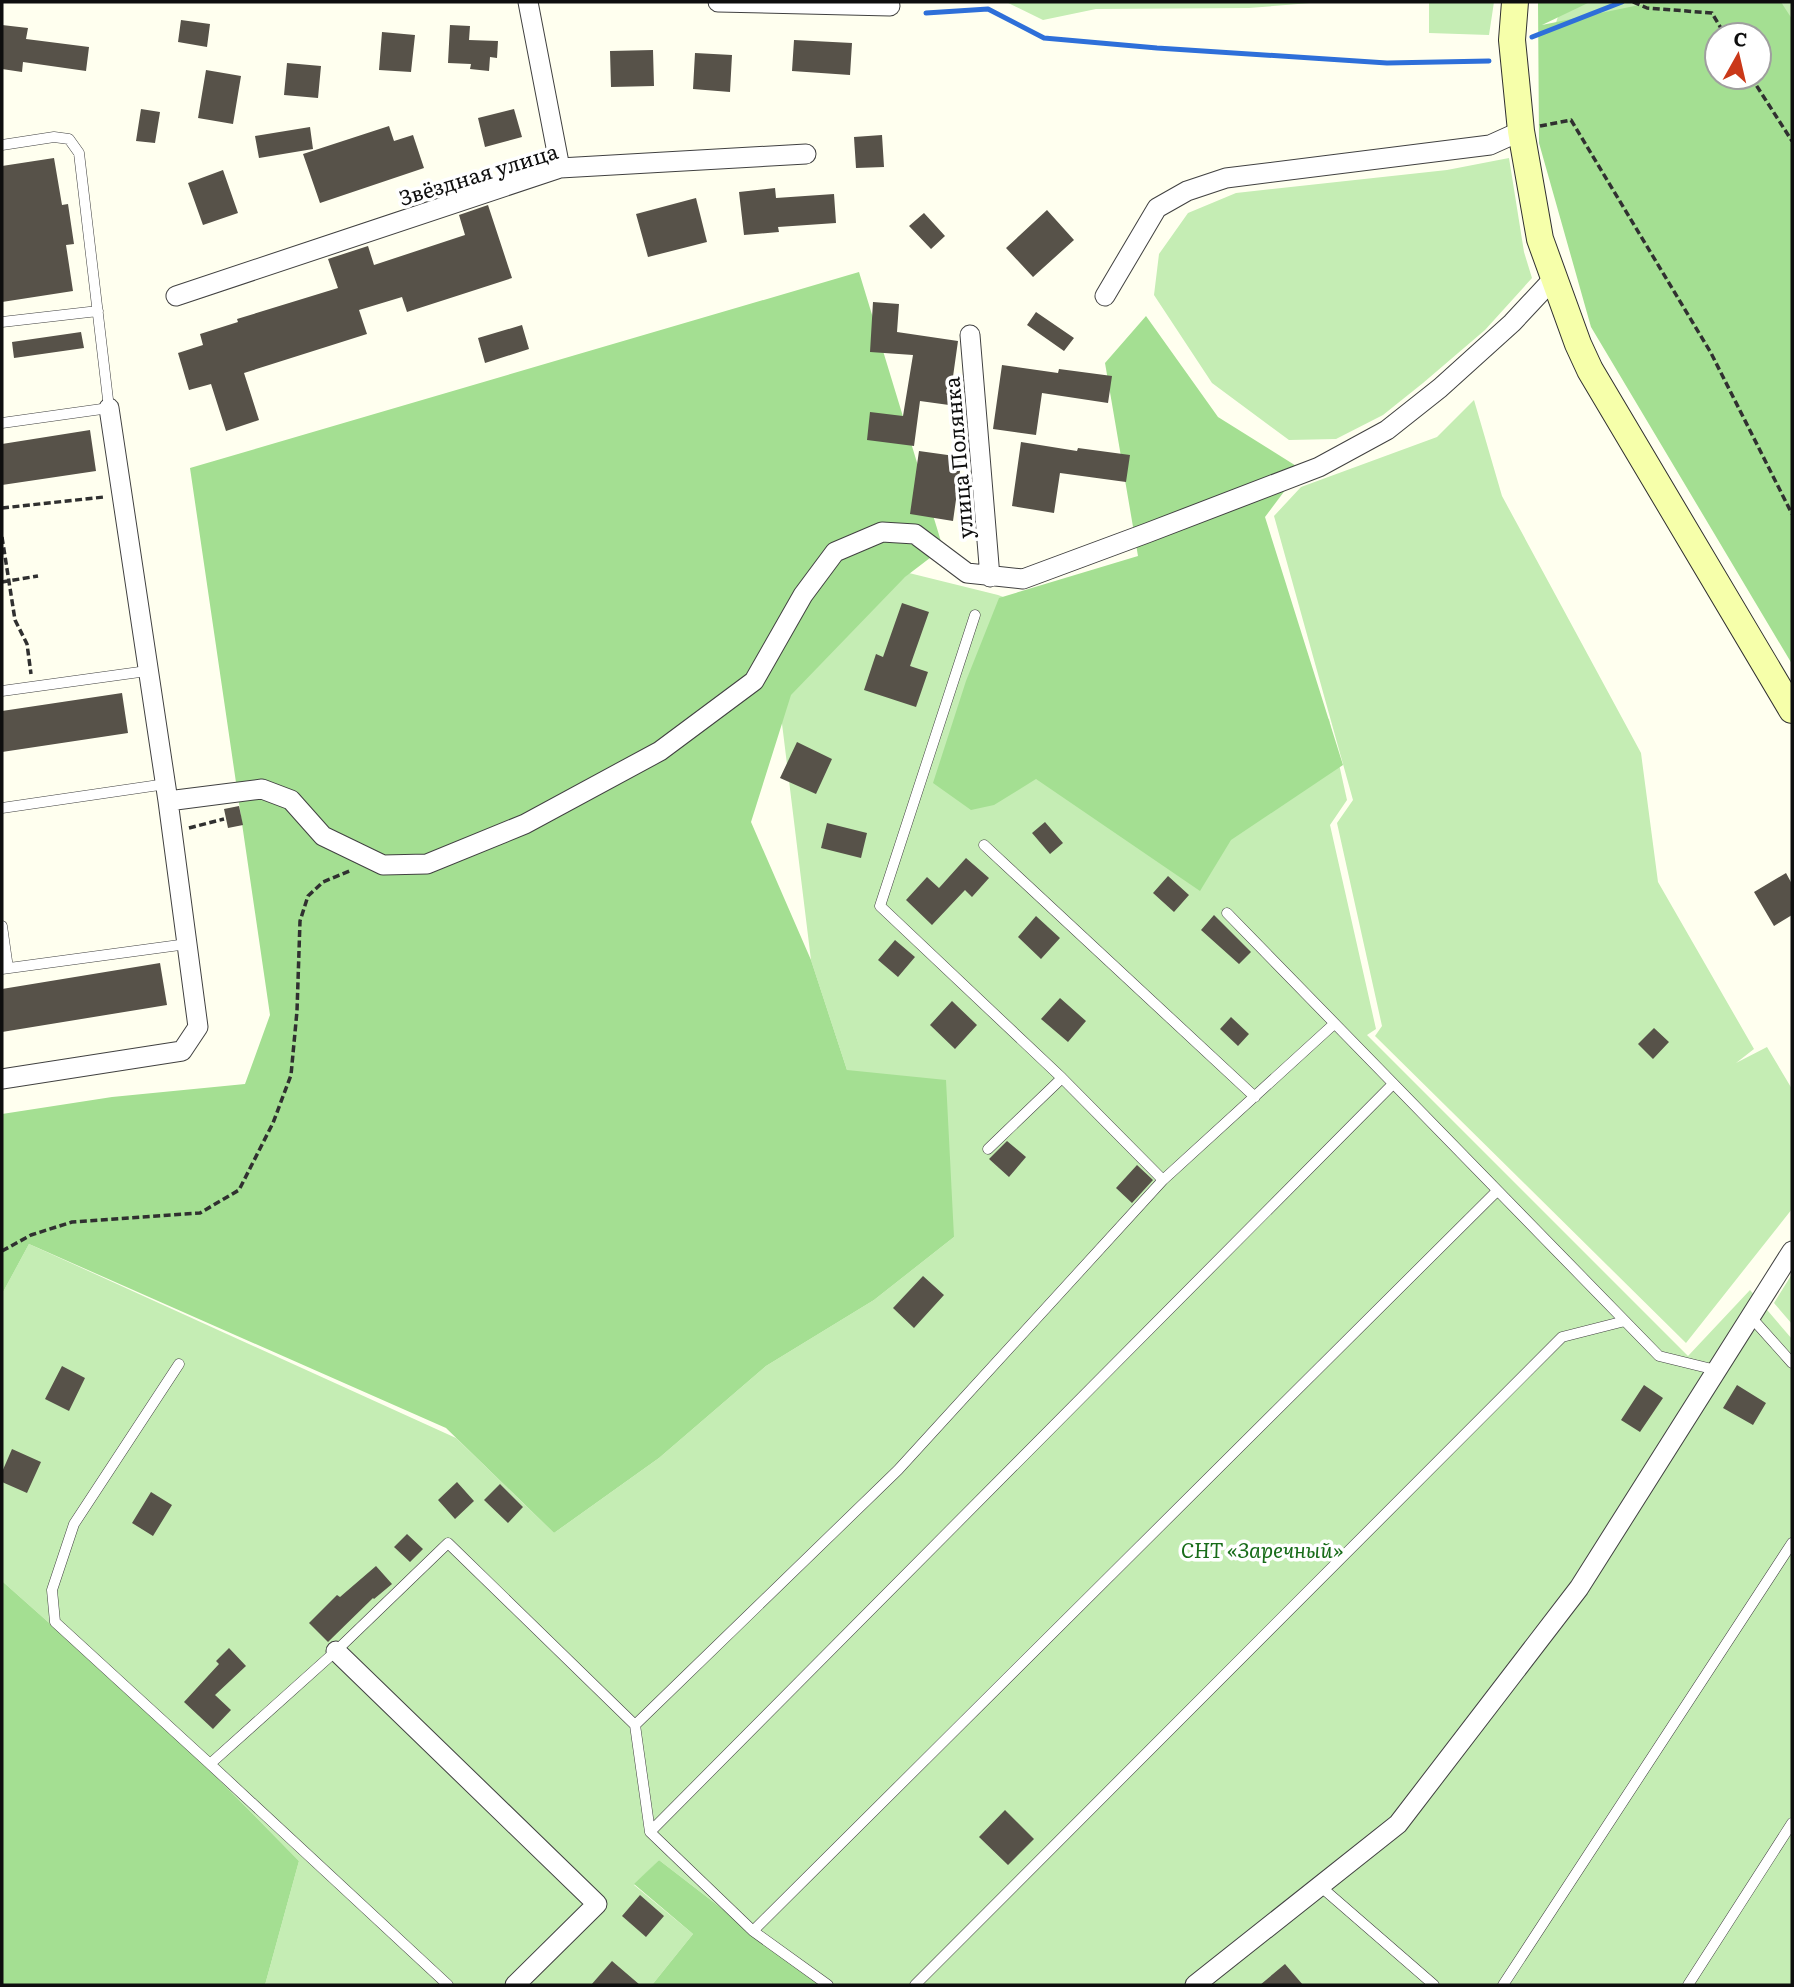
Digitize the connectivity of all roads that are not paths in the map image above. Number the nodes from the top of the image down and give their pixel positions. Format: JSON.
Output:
{"nodes":[{"id":1,"x":528,"y":2,"type":"edge"},
{"id":2,"x":718,"y":2,"type":"edge"},
{"id":3,"x":1515,"y":2,"type":"edge"},
{"id":4,"x":890,"y":6,"type":"dead end"},
{"id":5,"x":1521,"y":131,"type":"junction"},
{"id":6,"x":2,"y":145,"type":"edge"},
{"id":7,"x":806,"y":154,"type":"dead end"},
{"id":8,"x":560,"y":168,"type":"junction"},
{"id":9,"x":1554,"y":278,"type":"junction"},
{"id":10,"x":176,"y":296,"type":"dead end"},
{"id":11,"x":1105,"y":296,"type":"dead end"},
{"id":12,"x":98,"y":311,"type":"junction"},
{"id":13,"x":2,"y":322,"type":"edge"},
{"id":14,"x":970,"y":335,"type":"dead end"},
{"id":15,"x":109,"y":408,"type":"junction"},
{"id":16,"x":2,"y":423,"type":"edge"},
{"id":17,"x":990,"y":577,"type":"junction"},
{"id":18,"x":975,"y":614,"type":"dead end"},
{"id":19,"x":147,"y":671,"type":"junction"},
{"id":20,"x":2,"y":691,"type":"edge"},
{"id":21,"x":1792,"y":710,"type":"edge"},
{"id":22,"x":167,"y":793,"type":"junction"},
{"id":23,"x":2,"y":808,"type":"edge"},
{"id":24,"x":984,"y":845,"type":"dead end"},
{"id":25,"x":1227,"y":913,"type":"dead end"},
{"id":26,"x":2,"y":926,"type":"edge"},
{"id":27,"x":187,"y":944,"type":"junction"},
{"id":28,"x":5,"y":969,"type":"edge"},
{"id":29,"x":1334,"y":1024,"type":"junction"},
{"id":30,"x":2,"y":1079,"type":"edge"},
{"id":31,"x":1062,"y":1079,"type":"junction"},
{"id":32,"x":1393,"y":1084,"type":"junction"},
{"id":33,"x":1255,"y":1097,"type":"junction"},
{"id":34,"x":988,"y":1149,"type":"dead end"},
{"id":35,"x":1163,"y":1180,"type":"junction"},
{"id":36,"x":1497,"y":1191,"type":"junction"},
{"id":37,"x":1792,"y":1251,"type":"edge"},
{"id":38,"x":1750,"y":1316,"type":"junction"},
{"id":39,"x":1625,"y":1321,"type":"junction"},
{"id":40,"x":1792,"y":1363,"type":"edge"},
{"id":41,"x":180,"y":1364,"type":"dead end"},
{"id":42,"x":1716,"y":1370,"type":"junction"},
{"id":43,"x":1792,"y":1543,"type":"edge"},
{"id":44,"x":335,"y":1651,"type":"junction"},
{"id":45,"x":635,"y":1725,"type":"junction"},
{"id":46,"x":211,"y":1764,"type":"junction"},
{"id":47,"x":1792,"y":1823,"type":"edge"},
{"id":48,"x":650,"y":1832,"type":"junction"},
{"id":49,"x":1320,"y":1886,"type":"junction"},
{"id":50,"x":753,"y":1931,"type":"junction"},
{"id":51,"x":447,"y":1985,"type":"edge"},
{"id":52,"x":515,"y":1985,"type":"edge"},
{"id":53,"x":828,"y":1985,"type":"edge"},
{"id":54,"x":915,"y":1985,"type":"edge"},
{"id":55,"x":1195,"y":1985,"type":"edge"},
{"id":56,"x":1434,"y":1985,"type":"edge"},
{"id":57,"x":1503,"y":1985,"type":"edge"},
{"id":58,"x":1688,"y":1985,"type":"edge"}],
"edges":[{"from":1,"to":8,"type":"street"},
{"from":2,"to":4,"type":"street"},
{"from":3,"to":5,"type":"street"},
{"from":5,"to":9,"type":"street"},
{"from":5,"to":11,"type":"street"},
{"from":6,"to":12,"type":"lane"},
{"from":7,"to":8,"type":"street","name":"Звёздная улица"},
{"from":8,"to":10,"type":"street","name":"Звёздная улица"},
{"from":9,"to":17,"type":"street"},
{"from":9,"to":21,"type":"street"},
{"from":12,"to":13,"type":"lane"},
{"from":12,"to":15,"type":"lane"},
{"from":14,"to":17,"type":"street","name":"улица Полянка"},
{"from":15,"to":16,"type":"lane"},
{"from":15,"to":19,"type":"street"},
{"from":17,"to":22,"type":"street"},
{"from":18,"to":31,"type":"lane"},
{"from":19,"to":20,"type":"lane"},
{"from":19,"to":22,"type":"street"},
{"from":22,"to":23,"type":"lane"},
{"from":22,"to":27,"type":"street"},
{"from":24,"to":33,"type":"lane"},
{"from":25,"to":29,"type":"lane"},
{"from":26,"to":28,"type":"lane"},
{"from":27,"to":28,"type":"lane"},
{"from":27,"to":30,"type":"street"},
{"from":29,"to":32,"type":"lane"},
{"from":29,"to":33,"type":"lane"},
{"from":31,"to":34,"type":"lane"},
{"from":31,"to":35,"type":"lane"},
{"from":32,"to":36,"type":"lane"},
{"from":32,"to":48,"type":"lane"},
{"from":33,"to":35,"type":"lane"},
{"from":35,"to":45,"type":"lane"},
{"from":36,"to":39,"type":"lane"},
{"from":36,"to":50,"type":"lane"},
{"from":37,"to":38,"type":"street"},
{"from":38,"to":40,"type":"lane"},
{"from":38,"to":42,"type":"street"},
{"from":39,"to":42,"type":"lane"},
{"from":39,"to":54,"type":"lane"},
{"from":41,"to":46,"type":"lane"},
{"from":42,"to":49,"type":"street"},
{"from":43,"to":57,"type":"lane"},
{"from":44,"to":45,"type":"lane"},
{"from":44,"to":46,"type":"lane"},
{"from":44,"to":52,"type":"street"},
{"from":45,"to":48,"type":"lane"},
{"from":46,"to":51,"type":"lane"},
{"from":47,"to":58,"type":"lane"},
{"from":48,"to":50,"type":"lane"},
{"from":49,"to":55,"type":"street"},
{"from":49,"to":56,"type":"lane"},
{"from":50,"to":53,"type":"lane"}]}
